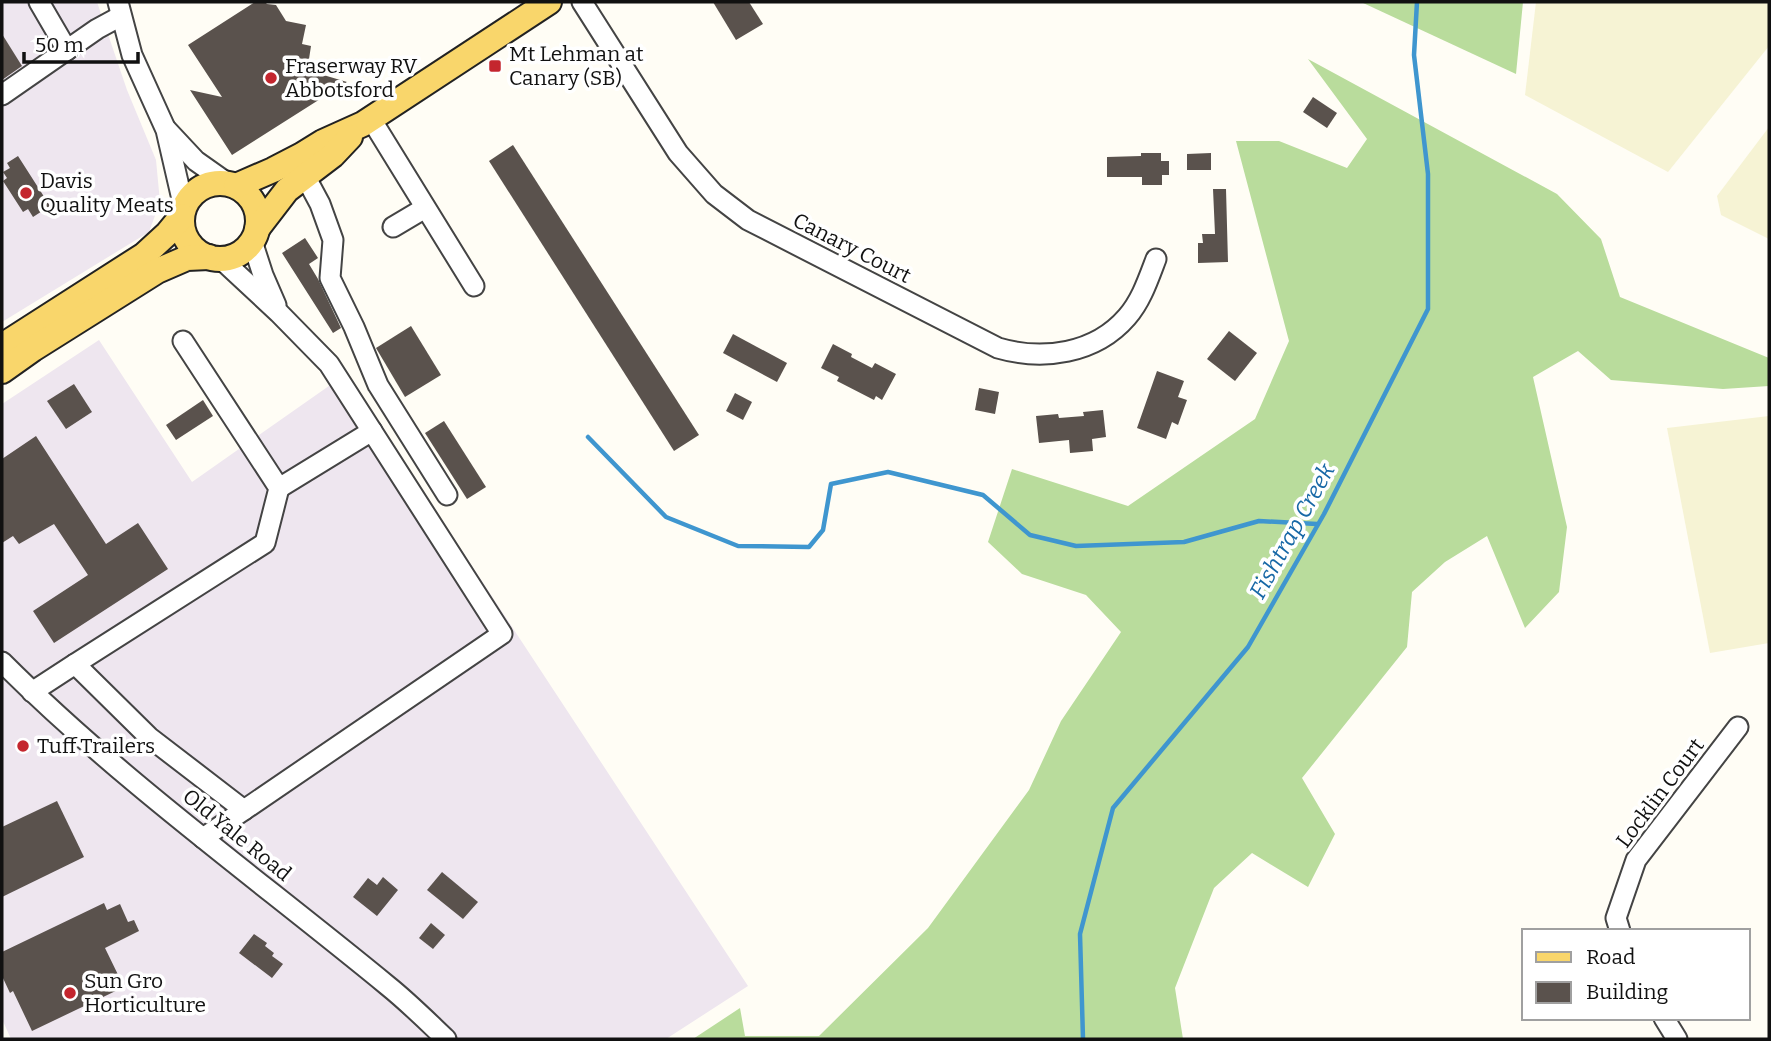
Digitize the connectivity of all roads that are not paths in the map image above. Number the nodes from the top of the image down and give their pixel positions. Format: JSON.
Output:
{"nodes":[{"id":1,"x":39,"y":2,"type":"edge"},
{"id":2,"x":549,"y":2,"type":"edge"},
{"id":3,"x":582,"y":2,"type":"edge"},
{"id":4,"x":119,"y":9,"type":"edge"},
{"id":5,"x":67,"y":50,"type":"junction"},
{"id":6,"x":2,"y":95,"type":"edge"},
{"id":7,"x":367,"y":122,"type":"junction"},
{"id":8,"x":166,"y":130,"type":"junction"},
{"id":9,"x":305,"y":176,"type":"junction"},
{"id":10,"x":233,"y":186,"type":"junction"},
{"id":11,"x":425,"y":208,"type":"junction"},
{"id":12,"x":183,"y":212,"type":"junction"},
{"id":13,"x":393,"y":227,"type":"dead end"},
{"id":14,"x":255,"y":235,"type":"junction"},
{"id":15,"x":215,"y":258,"type":"junction"},
{"id":16,"x":1156,"y":260,"type":"dead end"},
{"id":17,"x":474,"y":286,"type":"dead end"},
{"id":18,"x":279,"y":313,"type":"junction"},
{"id":19,"x":183,"y":341,"type":"dead end"},
{"id":20,"x":2,"y":346,"type":"edge"},
{"id":21,"x":2,"y":371,"type":"edge"},
{"id":22,"x":372,"y":431,"type":"junction"},
{"id":23,"x":279,"y":488,"type":"junction"},
{"id":24,"x":447,"y":495,"type":"dead end"},
{"id":25,"x":2,"y":662,"type":"edge"},
{"id":26,"x":75,"y":664,"type":"junction"},
{"id":27,"x":32,"y":692,"type":"junction"},
{"id":28,"x":1738,"y":727,"type":"dead end"},
{"id":29,"x":244,"y":810,"type":"junction"},
{"id":30,"x":203,"y":838,"type":"junction"},
{"id":31,"x":1619,"y":929,"type":"edge"},
{"id":32,"x":1665,"y":1020,"type":"edge"},
{"id":33,"x":446,"y":1039,"type":"edge"},
{"id":34,"x":1677,"y":1039,"type":"edge"}],
"edges":[{"from":1,"to":5,"type":"street"},
{"from":2,"to":7,"type":"main road"},
{"from":3,"to":16,"type":"street","name":"Canary Court"},
{"from":4,"to":5,"type":"street"},
{"from":4,"to":8,"type":"street"},
{"from":5,"to":6,"type":"street"},
{"from":7,"to":9,"type":"main road"},
{"from":7,"to":10,"type":"main road"},
{"from":7,"to":11,"type":"street"},
{"from":8,"to":10,"type":"street"},
{"from":8,"to":12,"type":"street"},
{"from":9,"to":14,"type":"main road"},
{"from":9,"to":24,"type":"street"},
{"from":10,"to":12,"type":"main road"},
{"from":10,"to":14,"type":"main road"},
{"from":11,"to":13,"type":"street"},
{"from":11,"to":17,"type":"street"},
{"from":12,"to":15,"type":"main road"},
{"from":12,"to":20,"type":"main road"},
{"from":14,"to":15,"type":"main road"},
{"from":14,"to":18,"type":"street"},
{"from":15,"to":18,"type":"street"},
{"from":15,"to":21,"type":"main road"},
{"from":18,"to":22,"type":"street"},
{"from":19,"to":23,"type":"street"},
{"from":22,"to":23,"type":"street"},
{"from":22,"to":29,"type":"street"},
{"from":23,"to":26,"type":"street"},
{"from":25,"to":27,"type":"street","name":"Old Yale Road"},
{"from":26,"to":27,"type":"street"},
{"from":26,"to":29,"type":"street"},
{"from":27,"to":30,"type":"street","name":"Old Yale Road"},
{"from":28,"to":31,"type":"street","name":"Locklin Court"},
{"from":29,"to":30,"type":"street"},
{"from":30,"to":33,"type":"street","name":"Old Yale Road"},
{"from":32,"to":34,"type":"street"}]}
